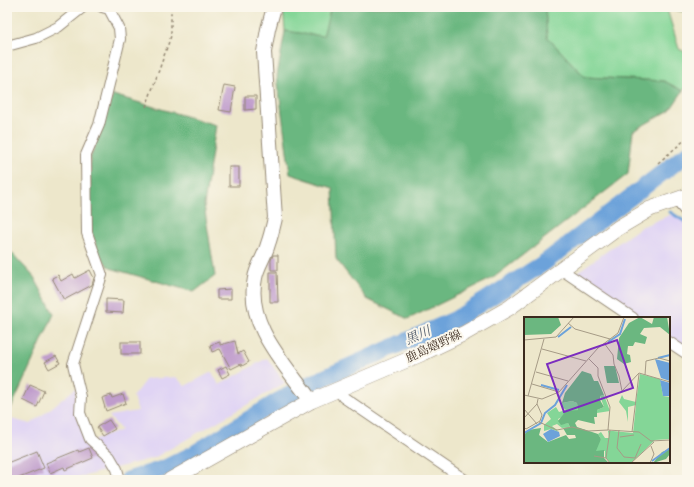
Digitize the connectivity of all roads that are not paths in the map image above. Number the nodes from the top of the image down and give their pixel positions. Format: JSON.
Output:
{"nodes":[{"id":1,"x":83,"y":7,"type":"edge"},
{"id":2,"x":102,"y":7,"type":"edge"},
{"id":3,"x":274,"y":7,"type":"edge"},
{"id":4,"x":7,"y":46,"type":"edge"},
{"id":5,"x":681,"y":198,"type":"edge"},
{"id":6,"x":687,"y":213,"type":"edge"},
{"id":7,"x":562,"y":270,"type":"junction"},
{"id":8,"x":632,"y":317,"type":"edge"},
{"id":9,"x":670,"y":343,"type":"edge"},
{"id":10,"x":687,"y":354,"type":"edge"},
{"id":11,"x":340,"y":390,"type":"junction"},
{"id":12,"x":311,"y":401,"type":"junction"},
{"id":13,"x":120,"y":480,"type":"edge"},
{"id":14,"x":170,"y":480,"type":"edge"},
{"id":15,"x":465,"y":480,"type":"edge"}],
"edges":[{"from":1,"to":4,"type":"street"},
{"from":2,"to":13,"type":"street"},
{"from":3,"to":12,"type":"street"},
{"from":5,"to":6,"type":"street"},
{"from":5,"to":7,"type":"main road","name":"鹿島嬉野線"},
{"from":7,"to":8,"type":"street"},
{"from":7,"to":11,"type":"main road","name":"鹿島嬉野線"},
{"from":9,"to":10,"type":"street"},
{"from":11,"to":12,"type":"main road","name":"鹿島嬉野線"},
{"from":11,"to":15,"type":"street"},
{"from":12,"to":14,"type":"main road","name":"鹿島嬉野線"}]}
